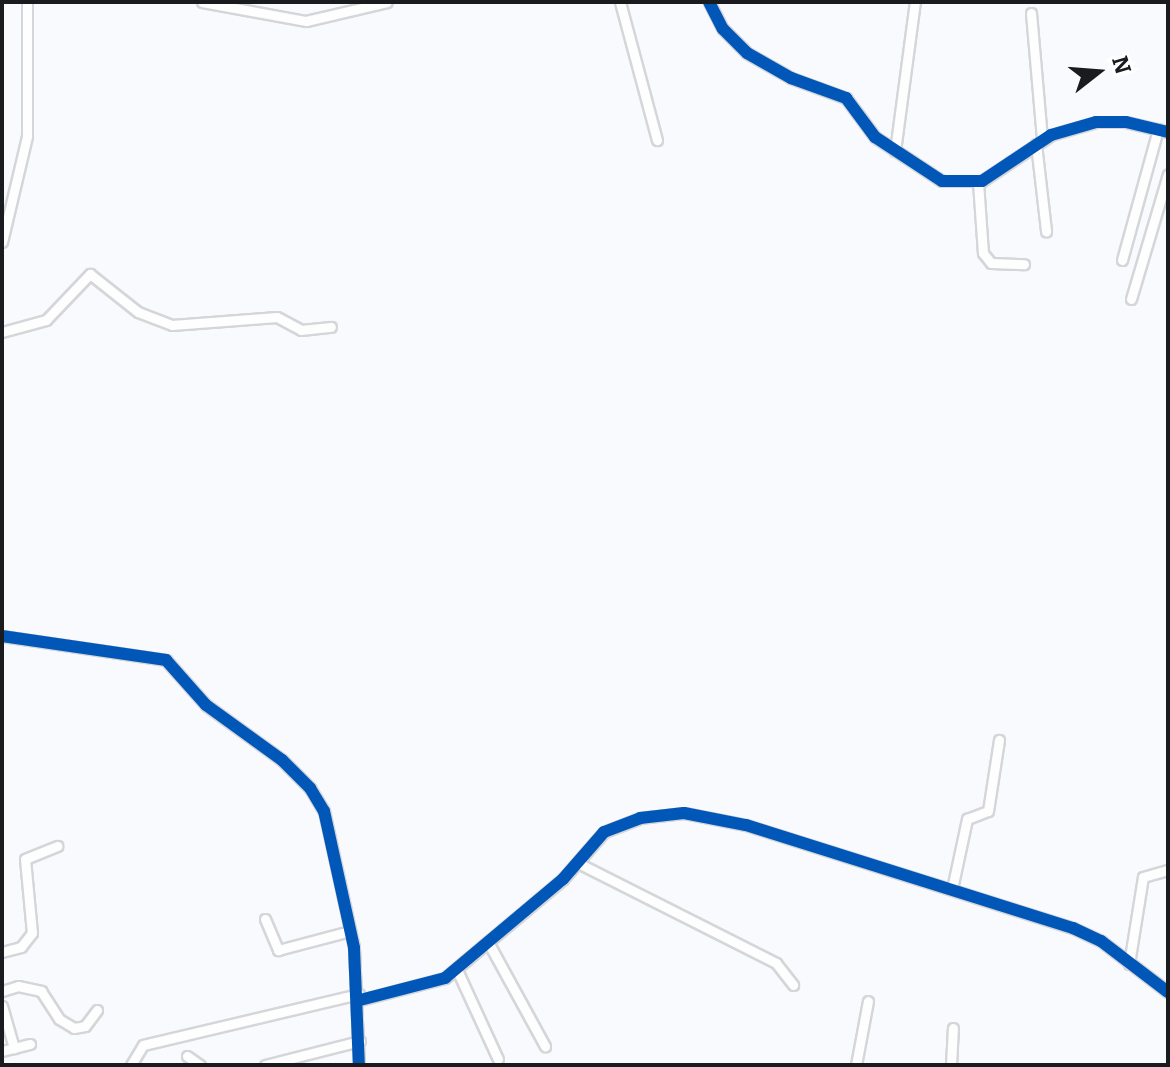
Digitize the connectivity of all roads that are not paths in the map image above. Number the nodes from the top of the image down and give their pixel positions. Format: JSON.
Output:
{"nodes":[{"id":1,"x":27,"y":2,"type":"edge"},
{"id":2,"x":387,"y":2,"type":"edge"},
{"id":3,"x":620,"y":2,"type":"edge"},
{"id":4,"x":709,"y":2,"type":"edge"},
{"id":5,"x":915,"y":2,"type":"edge"},
{"id":6,"x":208,"y":3,"type":"edge"},
{"id":7,"x":1031,"y":13,"type":"dead end"},
{"id":8,"x":1163,"y":131,"type":"edge"},
{"id":9,"x":657,"y":140,"type":"dead end"},
{"id":10,"x":1039,"y":142,"type":"junction"},
{"id":11,"x":895,"y":151,"type":"junction"},
{"id":12,"x":1168,"y":174,"type":"edge"},
{"id":13,"x":978,"y":182,"type":"junction"},
{"id":14,"x":1046,"y":231,"type":"dead end"},
{"id":15,"x":2,"y":242,"type":"edge"},
{"id":16,"x":1122,"y":260,"type":"dead end"},
{"id":17,"x":1024,"y":264,"type":"dead end"},
{"id":18,"x":1131,"y":299,"type":"dead end"},
{"id":19,"x":331,"y":327,"type":"dead end"},
{"id":20,"x":2,"y":332,"type":"edge"},
{"id":21,"x":2,"y":636,"type":"edge"},
{"id":22,"x":999,"y":740,"type":"dead end"},
{"id":23,"x":57,"y":846,"type":"dead end"},
{"id":24,"x":578,"y":863,"type":"junction"},
{"id":25,"x":1168,"y":870,"type":"edge"},
{"id":26,"x":952,"y":889,"type":"junction"},
{"id":27,"x":265,"y":919,"type":"dead end"},
{"id":28,"x":350,"y":931,"type":"junction"},
{"id":29,"x":488,"y":942,"type":"junction"},
{"id":30,"x":2,"y":952,"type":"edge"},
{"id":31,"x":1129,"y":964,"type":"junction"},
{"id":32,"x":457,"y":970,"type":"junction"},
{"id":33,"x":793,"y":985,"type":"dead end"},
{"id":34,"x":2,"y":991,"type":"edge"},
{"id":35,"x":1168,"y":992,"type":"edge"},
{"id":36,"x":360,"y":997,"type":"junction"},
{"id":37,"x":868,"y":1001,"type":"dead end"},
{"id":38,"x":2,"y":1006,"type":"edge"},
{"id":39,"x":97,"y":1010,"type":"dead end"},
{"id":40,"x":953,"y":1028,"type":"dead end"},
{"id":41,"x":360,"y":1041,"type":"junction"},
{"id":42,"x":30,"y":1044,"type":"dead end"},
{"id":43,"x":545,"y":1046,"type":"dead end"},
{"id":44,"x":14,"y":1048,"type":"junction"},
{"id":45,"x":2,"y":1051,"type":"edge"},
{"id":46,"x":187,"y":1056,"type":"dead end"},
{"id":47,"x":498,"y":1059,"type":"dead end"},
{"id":48,"x":131,"y":1065,"type":"edge"},
{"id":49,"x":200,"y":1065,"type":"edge"},
{"id":50,"x":265,"y":1065,"type":"edge"},
{"id":51,"x":359,"y":1065,"type":"edge"},
{"id":52,"x":856,"y":1065,"type":"edge"},
{"id":53,"x":951,"y":1065,"type":"edge"}],
"edges":[{"from":1,"to":15,"type":"street"},
{"from":2,"to":6,"type":"street"},
{"from":3,"to":9,"type":"street"},
{"from":4,"to":11,"type":"street"},
{"from":5,"to":11,"type":"street"},
{"from":7,"to":10,"type":"street"},
{"from":8,"to":10,"type":"street"},
{"from":8,"to":16,"type":"street"},
{"from":10,"to":13,"type":"street"},
{"from":10,"to":14,"type":"street"},
{"from":11,"to":13,"type":"street"},
{"from":12,"to":18,"type":"street"},
{"from":13,"to":17,"type":"street"},
{"from":19,"to":20,"type":"street"},
{"from":21,"to":28,"type":"street"},
{"from":22,"to":26,"type":"street"},
{"from":23,"to":30,"type":"street"},
{"from":24,"to":26,"type":"street"},
{"from":24,"to":29,"type":"street"},
{"from":24,"to":33,"type":"street"},
{"from":25,"to":31,"type":"street"},
{"from":26,"to":31,"type":"street"},
{"from":27,"to":28,"type":"street"},
{"from":28,"to":36,"type":"street"},
{"from":29,"to":32,"type":"street"},
{"from":29,"to":43,"type":"street"},
{"from":31,"to":35,"type":"street"},
{"from":32,"to":36,"type":"street"},
{"from":32,"to":47,"type":"street"},
{"from":34,"to":39,"type":"street"},
{"from":36,"to":41,"type":"street"},
{"from":36,"to":48,"type":"street"},
{"from":37,"to":52,"type":"street"},
{"from":38,"to":44,"type":"street"},
{"from":40,"to":53,"type":"street"},
{"from":41,"to":50,"type":"street"},
{"from":41,"to":51,"type":"street"},
{"from":42,"to":44,"type":"street"},
{"from":44,"to":45,"type":"street"},
{"from":46,"to":49,"type":"street"}]}
